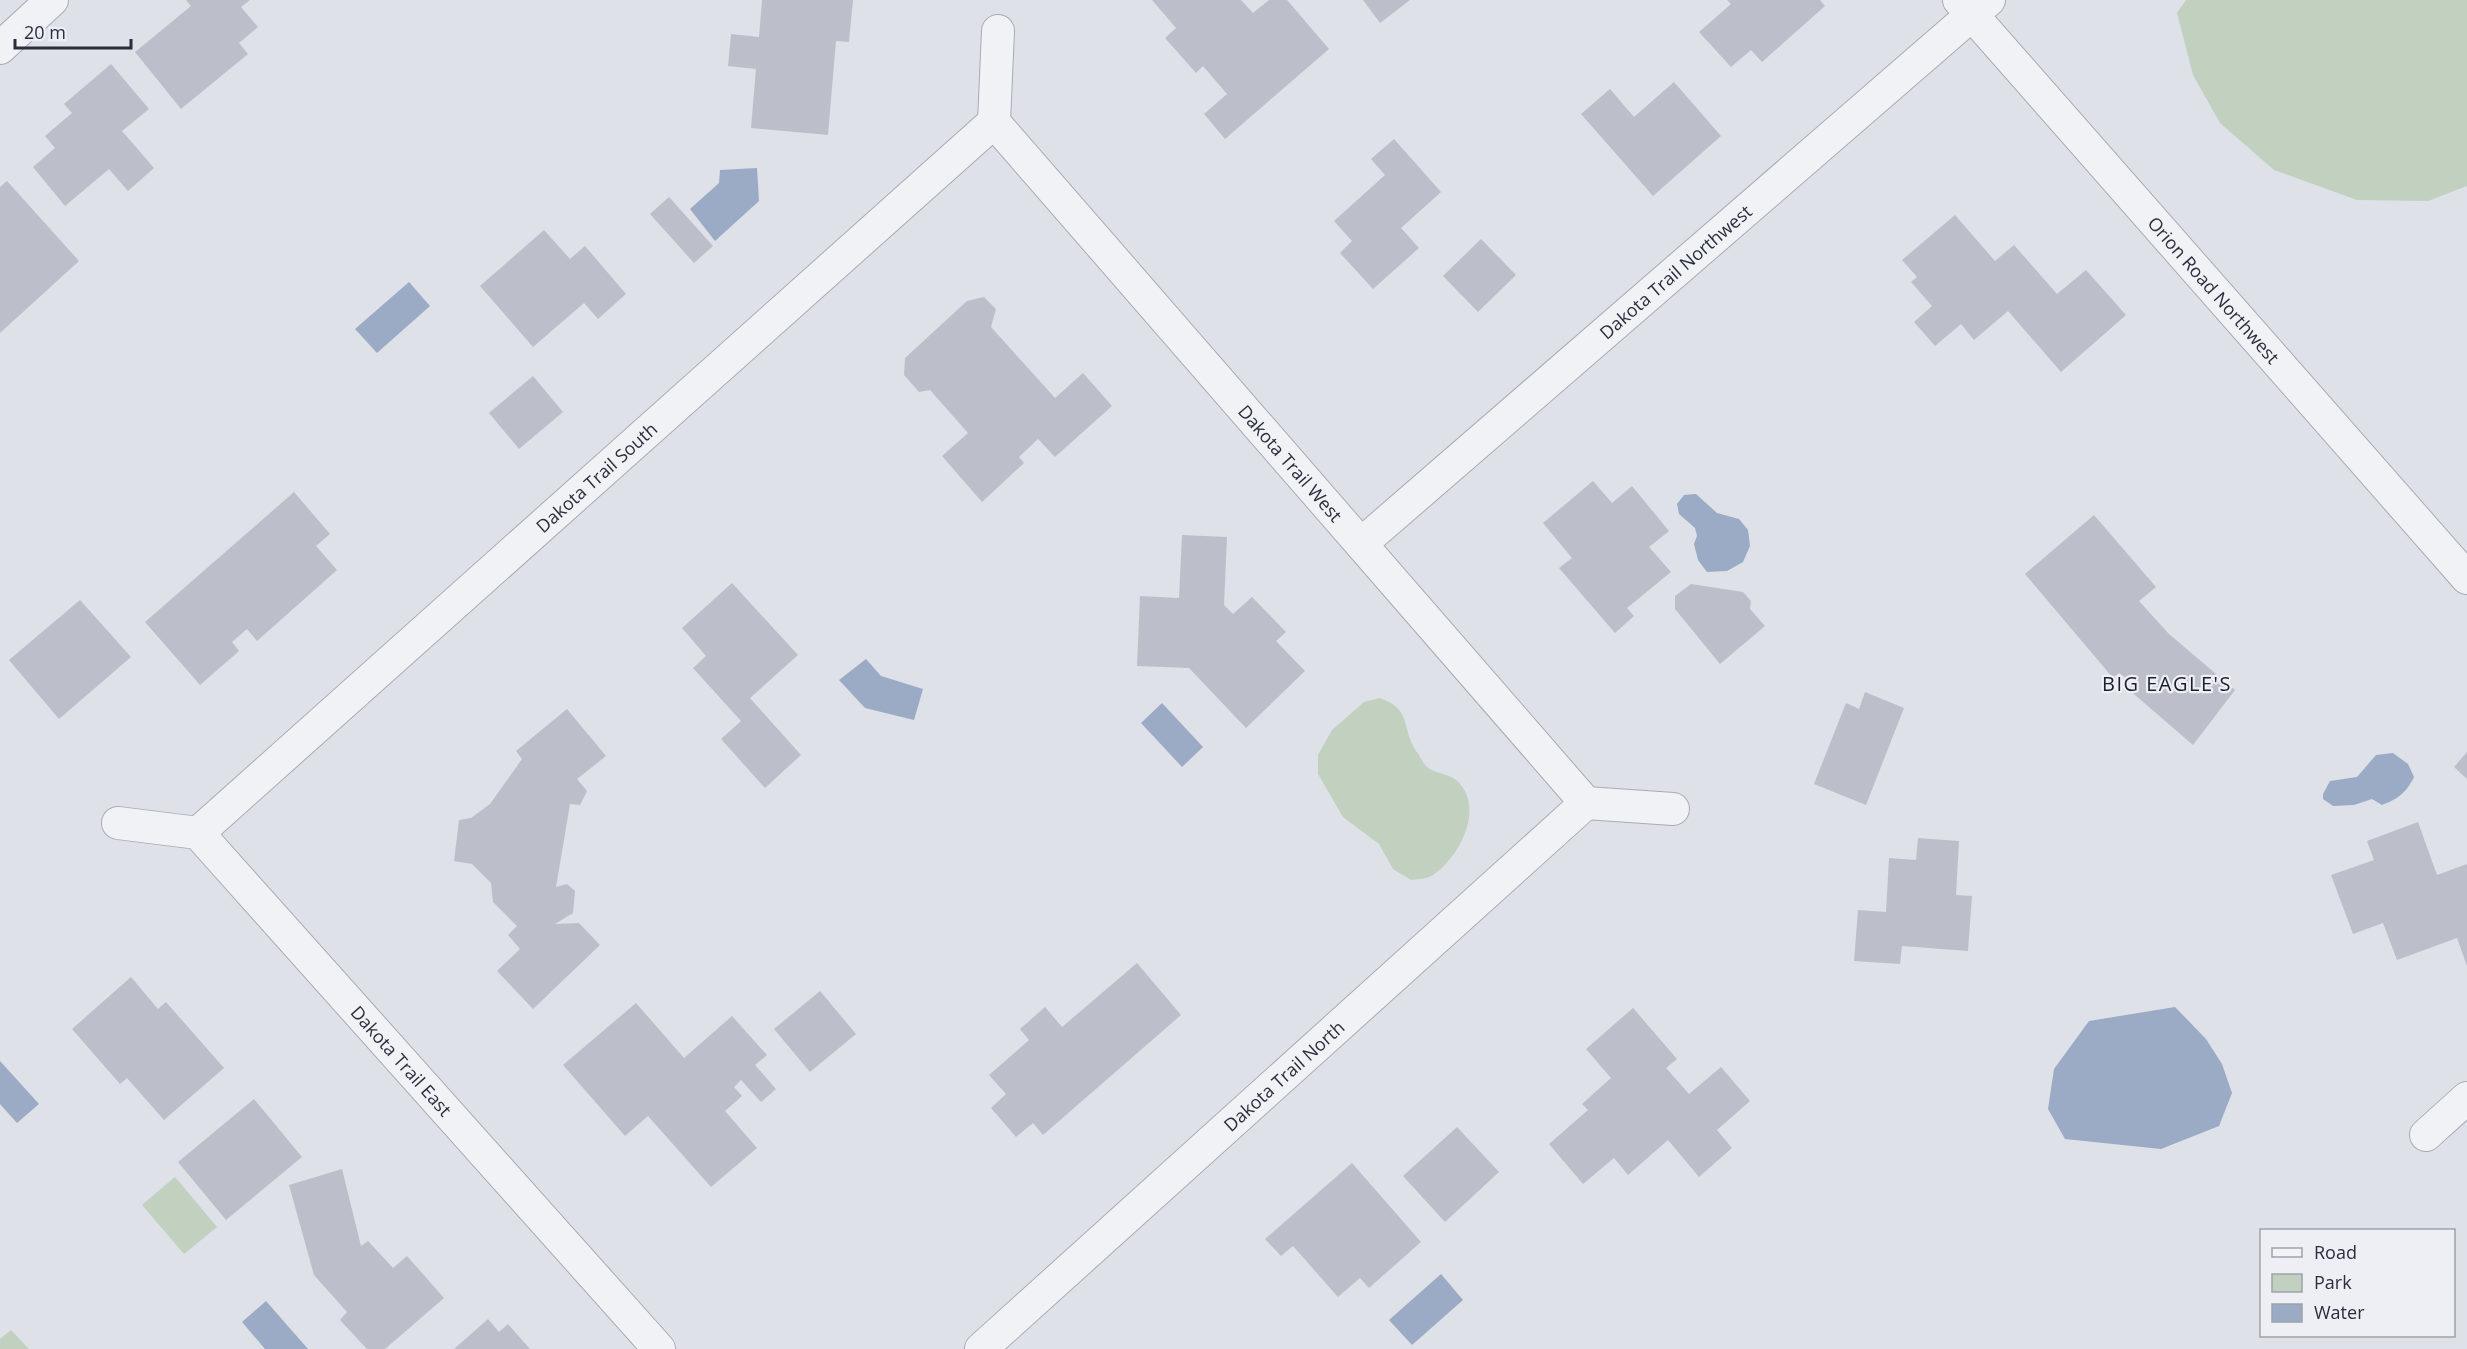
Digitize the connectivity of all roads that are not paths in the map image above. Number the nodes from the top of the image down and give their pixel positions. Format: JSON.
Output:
{"nodes":[{"id":1,"x":52,"y":0,"type":"edge"},
{"id":2,"x":1973,"y":5,"type":"edge"},
{"id":3,"x":998,"y":31,"type":"dead end"},
{"id":4,"x":0,"y":48,"type":"edge"},
{"id":5,"x":994,"y":122,"type":"junction"},
{"id":6,"x":1361,"y":544,"type":"junction"},
{"id":7,"x":2467,"y":578,"type":"edge"},
{"id":8,"x":1586,"y":803,"type":"junction"},
{"id":9,"x":1673,"y":809,"type":"dead end"},
{"id":10,"x":118,"y":823,"type":"dead end"},
{"id":11,"x":198,"y":833,"type":"junction"},
{"id":12,"x":2467,"y":1098,"type":"edge"},
{"id":13,"x":2426,"y":1135,"type":"dead end"},
{"id":14,"x":659,"y":1349,"type":"edge"},
{"id":15,"x":981,"y":1349,"type":"edge"}],
"edges":[{"from":1,"to":4,"type":"street"},
{"from":2,"to":6,"type":"street","name":"Dakota Trail Northwest"},
{"from":2,"to":7,"type":"street","name":"Orion Road Northwest"},
{"from":3,"to":5,"type":"street"},
{"from":5,"to":6,"type":"street","name":"Dakota Trail West"},
{"from":5,"to":11,"type":"street","name":"Dakota Trail South"},
{"from":6,"to":8,"type":"street","name":"Dakota Trail West"},
{"from":8,"to":9,"type":"street"},
{"from":8,"to":15,"type":"street","name":"Dakota Trail North"},
{"from":10,"to":11,"type":"street"},
{"from":11,"to":14,"type":"street","name":"Dakota Trail East"},
{"from":12,"to":13,"type":"street"}]}
